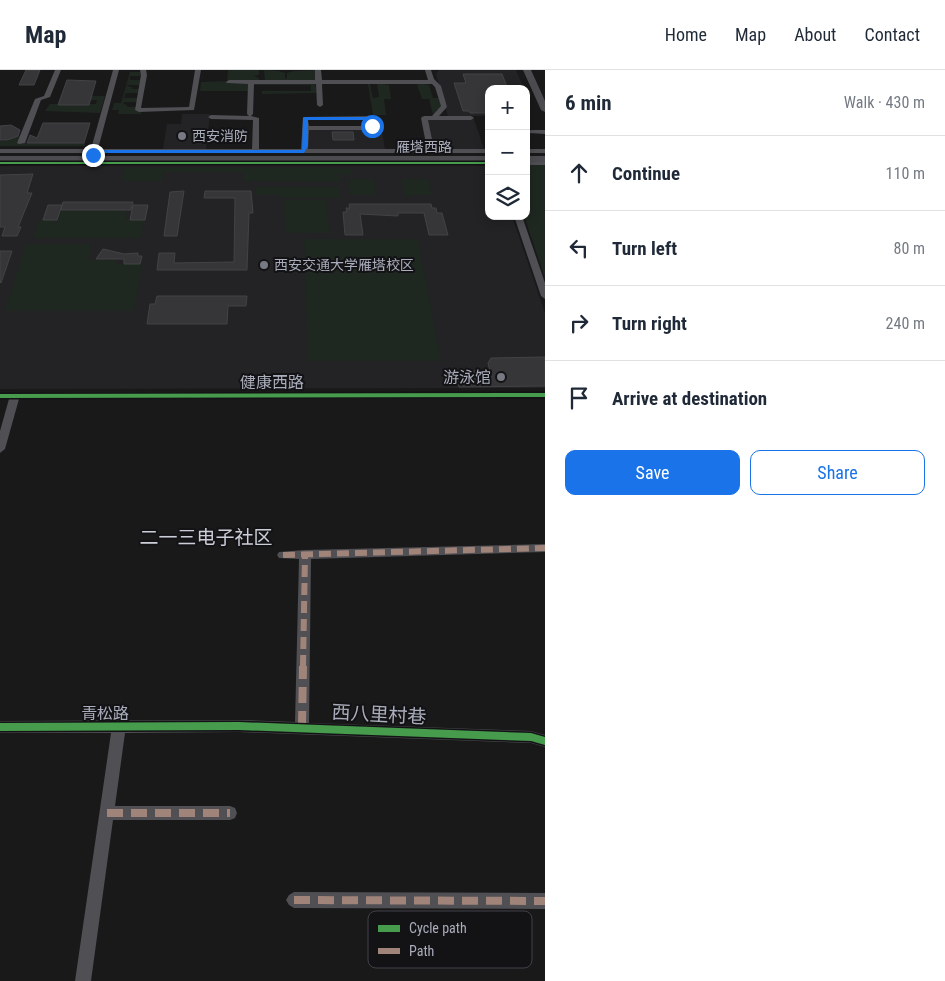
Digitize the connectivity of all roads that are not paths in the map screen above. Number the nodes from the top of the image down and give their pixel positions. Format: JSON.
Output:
{"nodes":[{"id":1,"x":58,"y":70,"type":"edge"},
{"id":2,"x":116,"y":70,"type":"edge"},
{"id":3,"x":143,"y":70,"type":"edge"},
{"id":4,"x":198,"y":70,"type":"edge"},
{"id":5,"x":318,"y":70,"type":"edge"},
{"id":6,"x":428,"y":70,"type":"edge"},
{"id":7,"x":527,"y":70,"type":"edge"},
{"id":8,"x":228,"y":82,"type":"dead end"},
{"id":9,"x":251,"y":82,"type":"junction"},
{"id":10,"x":318,"y":82,"type":"junction"},
{"id":11,"x":434,"y":82,"type":"dead end"},
{"id":12,"x":320,"y":105,"type":"dead end"},
{"id":13,"x":545,"y":110,"type":"edge"},
{"id":14,"x":250,"y":114,"type":"dead end"},
{"id":15,"x":435,"y":115,"type":"dead end"},
{"id":16,"x":211,"y":117,"type":"dead end"},
{"id":17,"x":471,"y":118,"type":"dead end"},
{"id":18,"x":308,"y":128,"type":"dead end"},
{"id":19,"x":530,"y":132,"type":"edge"},
{"id":20,"x":545,"y":132,"type":"edge"},
{"id":21,"x":21,"y":142,"type":"dead end"},
{"id":22,"x":255,"y":151,"type":"junction"},
{"id":23,"x":304,"y":151,"type":"junction"},
{"id":24,"x":430,"y":151,"type":"junction"},
{"id":25,"x":0,"y":153,"type":"edge"},
{"id":26,"x":93,"y":153,"type":"junction"},
{"id":27,"x":485,"y":153,"type":"edge"},
{"id":28,"x":485,"y":153,"type":"edge"},
{"id":29,"x":530,"y":153,"type":"edge"},
{"id":30,"x":545,"y":153,"type":"edge"},
{"id":31,"x":0,"y":161,"type":"edge"},
{"id":32,"x":485,"y":161,"type":"edge"},
{"id":33,"x":530,"y":161,"type":"edge"},
{"id":34,"x":545,"y":161,"type":"edge"},
{"id":35,"x":519,"y":220,"type":"edge"},
{"id":36,"x":545,"y":296,"type":"edge"},
{"id":37,"x":545,"y":395,"type":"edge"},
{"id":38,"x":0,"y":396,"type":"edge"},
{"id":39,"x":15,"y":396,"type":"junction"},
{"id":40,"x":0,"y":449,"type":"edge"},
{"id":41,"x":545,"y":548,"type":"edge"},
{"id":42,"x":305,"y":554,"type":"junction"},
{"id":43,"x":284,"y":555,"type":"dead end"},
{"id":44,"x":0,"y":727,"type":"edge"},
{"id":45,"x":119,"y":727,"type":"junction"},
{"id":46,"x":211,"y":727,"type":"joint"},
{"id":47,"x":302,"y":727,"type":"junction"},
{"id":48,"x":545,"y":741,"type":"edge"},
{"id":49,"x":107,"y":813,"type":"junction"},
{"id":50,"x":230,"y":813,"type":"dead end"},
{"id":51,"x":294,"y":900,"type":"dead end"},
{"id":52,"x":545,"y":901,"type":"edge"},
{"id":53,"x":83,"y":981,"type":"edge"}],
"edges":[{"from":1,"to":21,"type":"street"},
{"from":2,"to":26,"type":"street"},
{"from":3,"to":4,"type":"street"},
{"from":5,"to":10,"type":"street"},
{"from":6,"to":15,"type":"street"},
{"from":7,"to":13,"type":"main road"},
{"from":8,"to":9,"type":"street"},
{"from":9,"to":10,"type":"street"},
{"from":9,"to":14,"type":"street"},
{"from":10,"to":11,"type":"street"},
{"from":10,"to":12,"type":"street"},
{"from":16,"to":22,"type":"street"},
{"from":17,"to":24,"type":"street"},
{"from":18,"to":23,"type":"street"},
{"from":19,"to":20,"type":"street"},
{"from":22,"to":23,"type":"street"},
{"from":22,"to":26,"type":"street"},
{"from":23,"to":24,"type":"street"},
{"from":24,"to":28,"type":"street"},
{"from":25,"to":26,"type":"main road","name":"雁塔西路"},
{"from":26,"to":27,"type":"main road","name":"雁塔西路"},
{"from":29,"to":30,"type":"main road"},
{"from":31,"to":32,"type":"main road","name":"雁塔西路"},
{"from":33,"to":34,"type":"main road"},
{"from":35,"to":36,"type":"street"},
{"from":37,"to":39,"type":"street","name":"健康西路"},
{"from":38,"to":39,"type":"street","name":"健康西路"},
{"from":39,"to":40,"type":"street"},
{"from":41,"to":42,"type":"street"},
{"from":42,"to":43,"type":"street"},
{"from":42,"to":47,"type":"street"},
{"from":44,"to":45,"type":"street","name":"青松路"},
{"from":45,"to":46,"type":"street","name":"青松路"},
{"from":45,"to":49,"type":"street"},
{"from":46,"to":47,"type":"street","name":"西八里村巷"},
{"from":47,"to":48,"type":"street","name":"西八里村巷"},
{"from":49,"to":50,"type":"street"},
{"from":49,"to":53,"type":"street"},
{"from":51,"to":52,"type":"street"}]}
